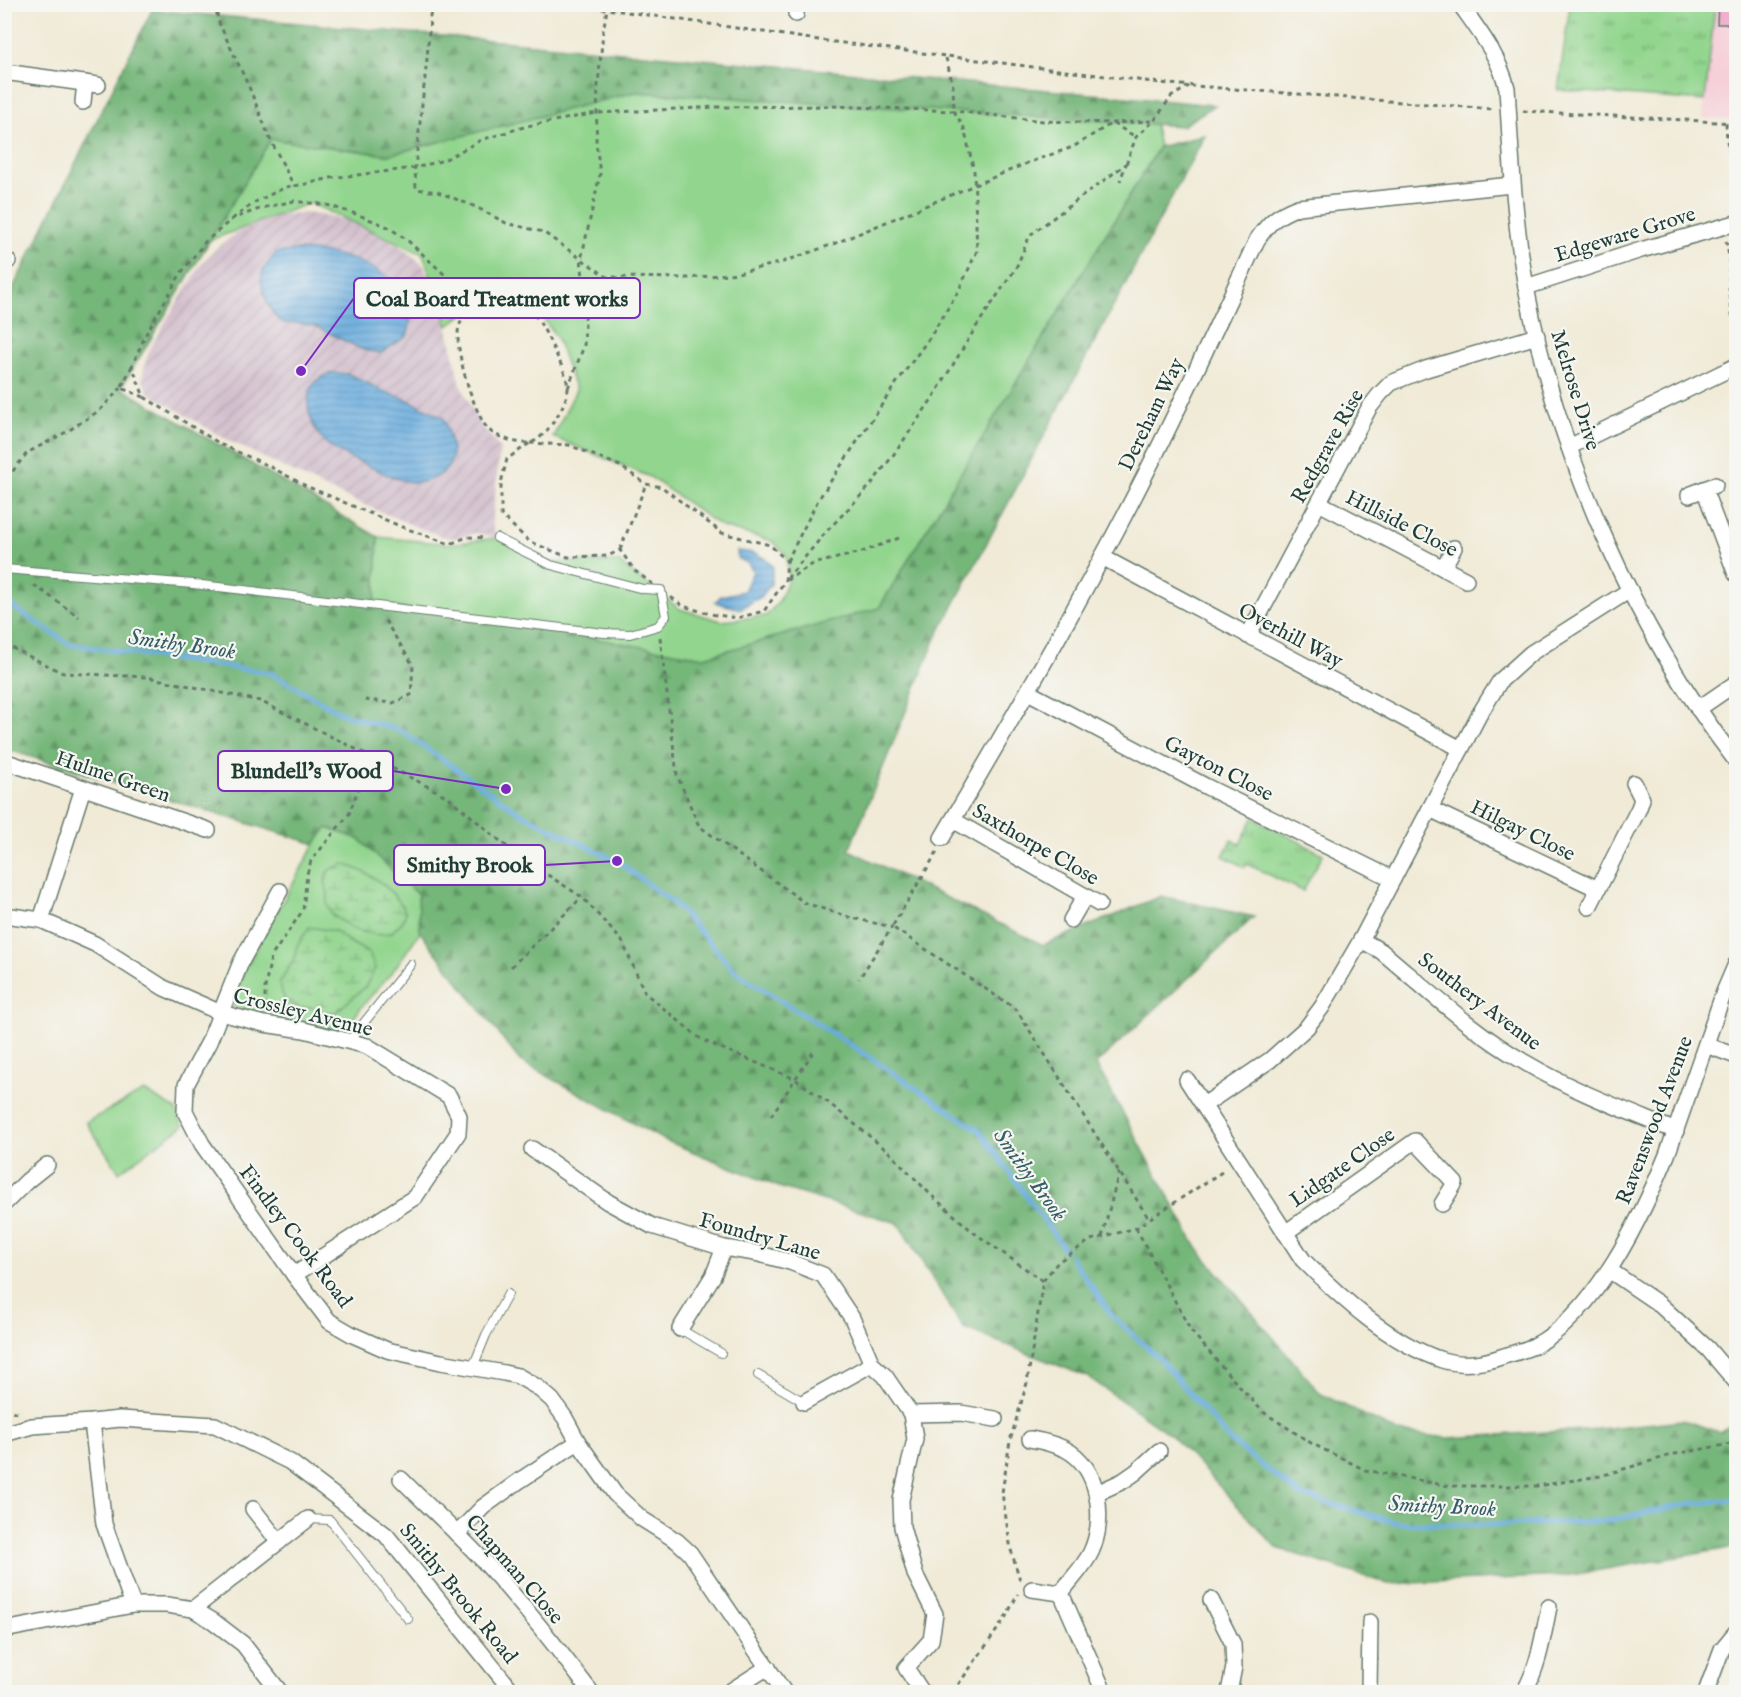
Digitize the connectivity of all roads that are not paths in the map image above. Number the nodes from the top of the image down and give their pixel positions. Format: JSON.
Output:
{"nodes":[{"id":1,"x":1461,"y":4,"type":"edge"},
{"id":2,"x":4,"y":72,"type":"edge"},
{"id":3,"x":83,"y":102,"type":"dead end"},
{"id":4,"x":1512,"y":185,"type":"junction"},
{"id":5,"x":1736,"y":223,"type":"edge"},
{"id":6,"x":1526,"y":287,"type":"junction"},
{"id":7,"x":1537,"y":336,"type":"junction"},
{"id":8,"x":1737,"y":366,"type":"edge"},
{"id":9,"x":1569,"y":447,"type":"junction"},
{"id":10,"x":1689,"y":495,"type":"dead end"},
{"id":11,"x":1318,"y":503,"type":"junction"},
{"id":12,"x":497,"y":538,"type":"road end"},
{"id":13,"x":1454,"y":548,"type":"dead end"},
{"id":14,"x":1102,"y":557,"type":"junction"},
{"id":15,"x":1443,"y":568,"type":"junction"},
{"id":16,"x":7,"y":569,"type":"edge"},
{"id":17,"x":1737,"y":574,"type":"edge"},
{"id":18,"x":1466,"y":580,"type":"dead end"},
{"id":19,"x":1630,"y":590,"type":"junction"},
{"id":20,"x":1248,"y":636,"type":"junction"},
{"id":21,"x":1737,"y":683,"type":"edge"},
{"id":22,"x":1028,"y":692,"type":"junction"},
{"id":23,"x":1698,"y":709,"type":"junction"},
{"id":24,"x":1461,"y":749,"type":"junction"},
{"id":25,"x":4,"y":761,"type":"edge"},
{"id":26,"x":1737,"y":761,"type":"edge"},
{"id":27,"x":1634,"y":783,"type":"dead end"},
{"id":28,"x":83,"y":788,"type":"junction"},
{"id":29,"x":1430,"y":809,"type":"junction"},
{"id":30,"x":953,"y":820,"type":"junction"},
{"id":31,"x":208,"y":830,"type":"dead end"},
{"id":32,"x":942,"y":838,"type":"road end"},
{"id":33,"x":1393,"y":879,"type":"junction"},
{"id":34,"x":1598,"y":889,"type":"junction"},
{"id":35,"x":280,"y":891,"type":"dead end"},
{"id":36,"x":1085,"y":896,"type":"junction"},
{"id":37,"x":1099,"y":904,"type":"dead end"},
{"id":38,"x":1589,"y":908,"type":"dead end"},
{"id":39,"x":4,"y":915,"type":"edge"},
{"id":40,"x":41,"y":920,"type":"junction"},
{"id":41,"x":1071,"y":920,"type":"dead end"},
{"id":42,"x":1361,"y":940,"type":"junction"},
{"id":43,"x":411,"y":964,"type":"dead end"},
{"id":44,"x":1737,"y":964,"type":"edge"},
{"id":45,"x":220,"y":1013,"type":"junction"},
{"id":46,"x":350,"y":1040,"type":"junction"},
{"id":47,"x":1706,"y":1045,"type":"junction"},
{"id":48,"x":1737,"y":1056,"type":"edge"},
{"id":49,"x":1187,"y":1080,"type":"dead end"},
{"id":50,"x":1204,"y":1105,"type":"junction"},
{"id":51,"x":1676,"y":1131,"type":"junction"},
{"id":52,"x":532,"y":1149,"type":"dead end"},
{"id":53,"x":47,"y":1165,"type":"dead end"},
{"id":54,"x":4,"y":1204,"type":"edge"},
{"id":55,"x":1442,"y":1204,"type":"dead end"},
{"id":56,"x":1285,"y":1233,"type":"junction"},
{"id":57,"x":724,"y":1248,"type":"junction"},
{"id":58,"x":1609,"y":1270,"type":"junction"},
{"id":59,"x":294,"y":1275,"type":"junction"},
{"id":60,"x":508,"y":1294,"type":"dead end"},
{"id":61,"x":680,"y":1329,"type":"joint"},
{"id":62,"x":721,"y":1353,"type":"dead end"},
{"id":63,"x":872,"y":1364,"type":"junction"},
{"id":64,"x":473,"y":1367,"type":"junction"},
{"id":65,"x":758,"y":1375,"type":"dead end"},
{"id":66,"x":1737,"y":1382,"type":"edge"},
{"id":67,"x":804,"y":1402,"type":"joint"},
{"id":68,"x":911,"y":1414,"type":"junction"},
{"id":69,"x":995,"y":1419,"type":"dead end"},
{"id":70,"x":92,"y":1422,"type":"junction"},
{"id":71,"x":4,"y":1434,"type":"edge"},
{"id":72,"x":1030,"y":1439,"type":"dead end"},
{"id":73,"x":578,"y":1442,"type":"junction"},
{"id":74,"x":1158,"y":1451,"type":"dead end"},
{"id":75,"x":400,"y":1479,"type":"dead end"},
{"id":76,"x":1097,"y":1493,"type":"junction"},
{"id":77,"x":253,"y":1509,"type":"dead end"},
{"id":78,"x":308,"y":1519,"type":"joint"},
{"id":79,"x":457,"y":1534,"type":"junction"},
{"id":80,"x":279,"y":1542,"type":"junction"},
{"id":81,"x":1032,"y":1589,"type":"dead end"},
{"id":82,"x":1061,"y":1593,"type":"junction"},
{"id":83,"x":1211,"y":1600,"type":"dead end"},
{"id":84,"x":133,"y":1605,"type":"junction"},
{"id":85,"x":1549,"y":1607,"type":"dead end"},
{"id":86,"x":193,"y":1609,"type":"junction"},
{"id":87,"x":408,"y":1619,"type":"dead end"},
{"id":88,"x":1370,"y":1622,"type":"dead end"},
{"id":89,"x":4,"y":1630,"type":"edge"},
{"id":90,"x":1737,"y":1632,"type":"edge"},
{"id":91,"x":768,"y":1667,"type":"junction"},
{"id":92,"x":280,"y":1692,"type":"edge"},
{"id":93,"x":513,"y":1692,"type":"edge"},
{"id":94,"x":591,"y":1692,"type":"edge"},
{"id":95,"x":729,"y":1692,"type":"edge"},
{"id":96,"x":784,"y":1692,"type":"edge"},
{"id":97,"x":922,"y":1692,"type":"edge"},
{"id":98,"x":1104,"y":1692,"type":"edge"},
{"id":99,"x":1229,"y":1692,"type":"edge"},
{"id":100,"x":1369,"y":1692,"type":"edge"},
{"id":101,"x":1524,"y":1692,"type":"edge"},
{"id":102,"x":1706,"y":1692,"type":"edge"}],
"edges":[{"from":1,"to":4,"type":"street","name":"Melrose Drive"},
{"from":2,"to":3,"type":"street"},
{"from":4,"to":6,"type":"street","name":"Melrose Drive"},
{"from":4,"to":14,"type":"street","name":"Dereham Way"},
{"from":5,"to":6,"type":"street","name":"Edgeware Grove"},
{"from":6,"to":7,"type":"street","name":"Melrose Drive"},
{"from":7,"to":9,"type":"street","name":"Melrose Drive"},
{"from":7,"to":11,"type":"street","name":"Redgrave Rise"},
{"from":8,"to":9,"type":"street"},
{"from":9,"to":19,"type":"street","name":"Melrose Drive"},
{"from":10,"to":17,"type":"street"},
{"from":11,"to":15,"type":"street","name":"Hillside Close"},
{"from":11,"to":20,"type":"street","name":"Redgrave Rise"},
{"from":12,"to":16,"type":"lane"},
{"from":13,"to":15,"type":"street"},
{"from":14,"to":20,"type":"street","name":"Overhill Way"},
{"from":14,"to":22,"type":"street","name":"Dereham Way"},
{"from":15,"to":18,"type":"street","name":"Hillside Close"},
{"from":19,"to":23,"type":"street","name":"Melrose Drive"},
{"from":19,"to":24,"type":"street"},
{"from":20,"to":24,"type":"street","name":"Overhill Way"},
{"from":21,"to":23,"type":"street"},
{"from":22,"to":30,"type":"street","name":"Dereham Way"},
{"from":22,"to":33,"type":"street","name":"Gayton Close"},
{"from":23,"to":26,"type":"street","name":"Melrose Drive"},
{"from":24,"to":29,"type":"street"},
{"from":25,"to":28,"type":"street","name":"Hulme Green"},
{"from":27,"to":34,"type":"street"},
{"from":28,"to":31,"type":"street","name":"Hulme Green"},
{"from":28,"to":40,"type":"street"},
{"from":29,"to":33,"type":"street"},
{"from":29,"to":34,"type":"street","name":"Hilgay Close"},
{"from":30,"to":32,"type":"street","name":"Dereham Way"},
{"from":30,"to":36,"type":"street","name":"Saxthorpe Close"},
{"from":33,"to":42,"type":"street"},
{"from":34,"to":38,"type":"street"},
{"from":35,"to":45,"type":"street","name":"Findley Cook Road"},
{"from":36,"to":37,"type":"street","name":"Saxthorpe Close"},
{"from":36,"to":41,"type":"street"},
{"from":39,"to":40,"type":"street","name":"Crossley Avenue"},
{"from":40,"to":45,"type":"street","name":"Crossley Avenue"},
{"from":42,"to":50,"type":"street"},
{"from":42,"to":51,"type":"street","name":"Southery Avenue"},
{"from":43,"to":46,"type":"lane"},
{"from":44,"to":47,"type":"street","name":"Ravenswood Avenue"},
{"from":45,"to":46,"type":"street","name":"Crossley Avenue"},
{"from":45,"to":59,"type":"street","name":"Findley Cook Road"},
{"from":46,"to":59,"type":"street","name":"Crossley Avenue"},
{"from":47,"to":48,"type":"street"},
{"from":47,"to":51,"type":"street","name":"Ravenswood Avenue"},
{"from":49,"to":50,"type":"street","name":"Ravenswood Avenue"},
{"from":50,"to":56,"type":"street","name":"Ravenswood Avenue"},
{"from":51,"to":58,"type":"street","name":"Ravenswood Avenue"},
{"from":52,"to":57,"type":"street","name":"Foundry Lane"},
{"from":53,"to":54,"type":"street"},
{"from":55,"to":56,"type":"street","name":"Lidgate Close"},
{"from":56,"to":58,"type":"street","name":"Ravenswood Avenue"},
{"from":57,"to":61,"type":"street"},
{"from":57,"to":63,"type":"street","name":"Foundry Lane"},
{"from":58,"to":66,"type":"street"},
{"from":59,"to":64,"type":"street","name":"Findley Cook Road"},
{"from":60,"to":64,"type":"lane"},
{"from":61,"to":62,"type":"lane"},
{"from":63,"to":67,"type":"street"},
{"from":63,"to":68,"type":"street","name":"Foundry Lane"},
{"from":64,"to":73,"type":"street","name":"Findley Cook Road"},
{"from":65,"to":67,"type":"lane"},
{"from":68,"to":69,"type":"street"},
{"from":68,"to":97,"type":"street","name":"Foundry Lane"},
{"from":70,"to":71,"type":"street","name":"Smithy Brook Road"},
{"from":70,"to":84,"type":"street"},
{"from":70,"to":93,"type":"street","name":"Smithy Brook Road"},
{"from":72,"to":76,"type":"street"},
{"from":73,"to":79,"type":"street"},
{"from":73,"to":91,"type":"street","name":"Findley Cook Road"},
{"from":74,"to":76,"type":"street"},
{"from":75,"to":79,"type":"street","name":"Chapman Close"},
{"from":76,"to":82,"type":"street"},
{"from":77,"to":80,"type":"street"},
{"from":78,"to":80,"type":"street"},
{"from":78,"to":87,"type":"lane"},
{"from":79,"to":94,"type":"street","name":"Chapman Close"},
{"from":80,"to":86,"type":"street"},
{"from":81,"to":82,"type":"street"},
{"from":82,"to":98,"type":"street"},
{"from":83,"to":99,"type":"street"},
{"from":84,"to":86,"type":"street"},
{"from":84,"to":89,"type":"street"},
{"from":85,"to":101,"type":"street"},
{"from":86,"to":92,"type":"street"},
{"from":88,"to":100,"type":"street"},
{"from":90,"to":102,"type":"street"},
{"from":91,"to":95,"type":"street"},
{"from":91,"to":96,"type":"street","name":"Findley Cook Road"}]}
